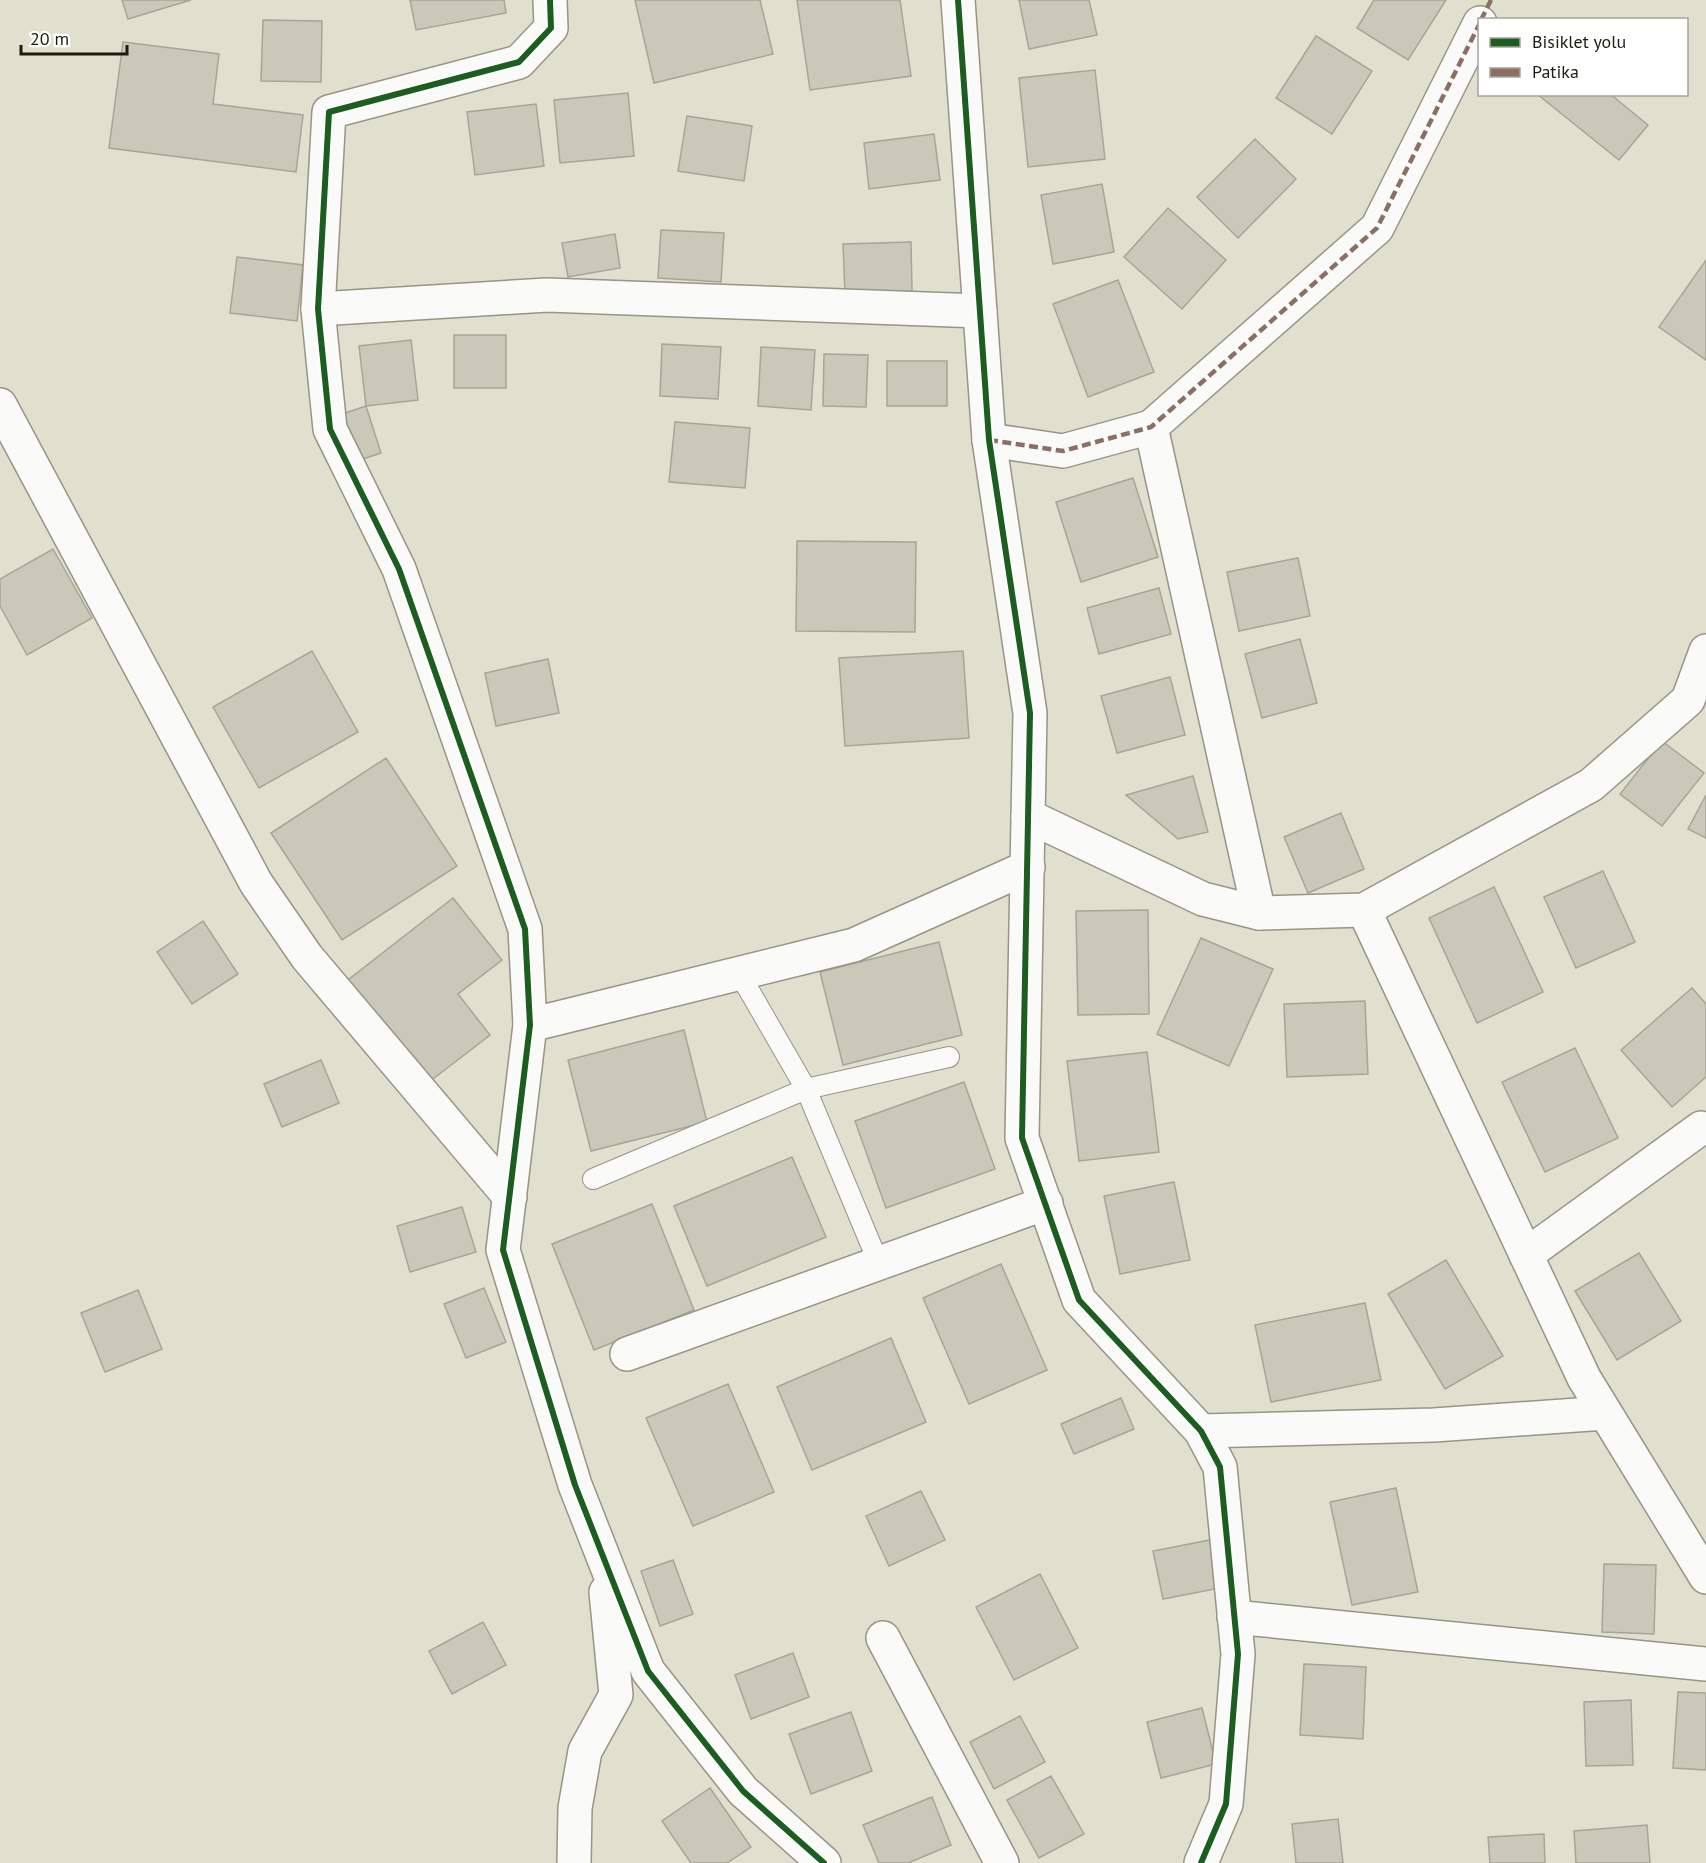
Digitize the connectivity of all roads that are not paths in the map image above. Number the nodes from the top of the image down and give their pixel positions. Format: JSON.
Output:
{"nodes":[{"id":1,"x":550,"y":0,"type":"edge"},
{"id":2,"x":958,"y":0,"type":"edge"},
{"id":3,"x":1491,"y":0,"type":"edge"},
{"id":4,"x":1482,"y":18,"type":"edge"},
{"id":5,"x":1478,"y":25,"type":"edge"},
{"id":6,"x":318,"y":309,"type":"junction"},
{"id":7,"x":980,"y":311,"type":"junction"},
{"id":8,"x":0,"y":405,"type":"edge"},
{"id":9,"x":1151,"y":427,"type":"junction"},
{"id":10,"x":989,"y":440,"type":"junction"},
{"id":11,"x":1706,"y":651,"type":"edge"},
{"id":12,"x":1028,"y":816,"type":"junction"},
{"id":13,"x":1028,"y":867,"type":"junction"},
{"id":14,"x":1364,"y":910,"type":"junction"},
{"id":15,"x":1259,"y":913,"type":"junction"},
{"id":16,"x":739,"y":974,"type":"junction"},
{"id":17,"x":530,"y":1025,"type":"junction"},
{"id":18,"x":949,"y":1057,"type":"dead end"},
{"id":19,"x":806,"y":1089,"type":"junction"},
{"id":20,"x":1701,"y":1128,"type":"dead end"},
{"id":21,"x":593,"y":1179,"type":"dead end"},
{"id":22,"x":510,"y":1197,"type":"junction"},
{"id":23,"x":1046,"y":1203,"type":"junction"},
{"id":24,"x":1526,"y":1255,"type":"junction"},
{"id":25,"x":879,"y":1264,"type":"junction"},
{"id":26,"x":627,"y":1354,"type":"dead end"},
{"id":27,"x":1605,"y":1413,"type":"junction"},
{"id":28,"x":1201,"y":1431,"type":"junction"},
{"id":29,"x":602,"y":1552,"type":"junction"},
{"id":30,"x":1706,"y":1577,"type":"edge"},
{"id":31,"x":1234,"y":1617,"type":"junction"},
{"id":32,"x":883,"y":1638,"type":"dead end"},
{"id":33,"x":1706,"y":1664,"type":"edge"},
{"id":34,"x":574,"y":1863,"type":"edge"},
{"id":35,"x":824,"y":1863,"type":"edge"},
{"id":36,"x":1002,"y":1863,"type":"edge"},
{"id":37,"x":1201,"y":1863,"type":"edge"}],
"edges":[{"from":1,"to":6,"type":"street"},
{"from":2,"to":7,"type":"street"},
{"from":3,"to":4,"type":"street"},
{"from":5,"to":9,"type":"street"},
{"from":6,"to":7,"type":"street"},
{"from":6,"to":17,"type":"street"},
{"from":7,"to":10,"type":"street"},
{"from":8,"to":22,"type":"street"},
{"from":9,"to":10,"type":"street"},
{"from":9,"to":15,"type":"street"},
{"from":10,"to":12,"type":"street"},
{"from":11,"to":14,"type":"street"},
{"from":12,"to":13,"type":"street"},
{"from":12,"to":15,"type":"street"},
{"from":13,"to":16,"type":"street"},
{"from":13,"to":23,"type":"street"},
{"from":14,"to":15,"type":"street"},
{"from":14,"to":24,"type":"street"},
{"from":16,"to":17,"type":"street"},
{"from":16,"to":19,"type":"lane"},
{"from":17,"to":22,"type":"street"},
{"from":18,"to":19,"type":"lane"},
{"from":19,"to":21,"type":"lane"},
{"from":19,"to":25,"type":"lane"},
{"from":20,"to":24,"type":"street"},
{"from":22,"to":29,"type":"street"},
{"from":23,"to":25,"type":"street"},
{"from":23,"to":28,"type":"street"},
{"from":24,"to":27,"type":"street"},
{"from":25,"to":26,"type":"street"},
{"from":27,"to":28,"type":"street"},
{"from":27,"to":30,"type":"street"},
{"from":28,"to":31,"type":"street"},
{"from":29,"to":34,"type":"street"},
{"from":29,"to":35,"type":"street"},
{"from":31,"to":33,"type":"street"},
{"from":31,"to":37,"type":"street"},
{"from":32,"to":36,"type":"street"}]}
